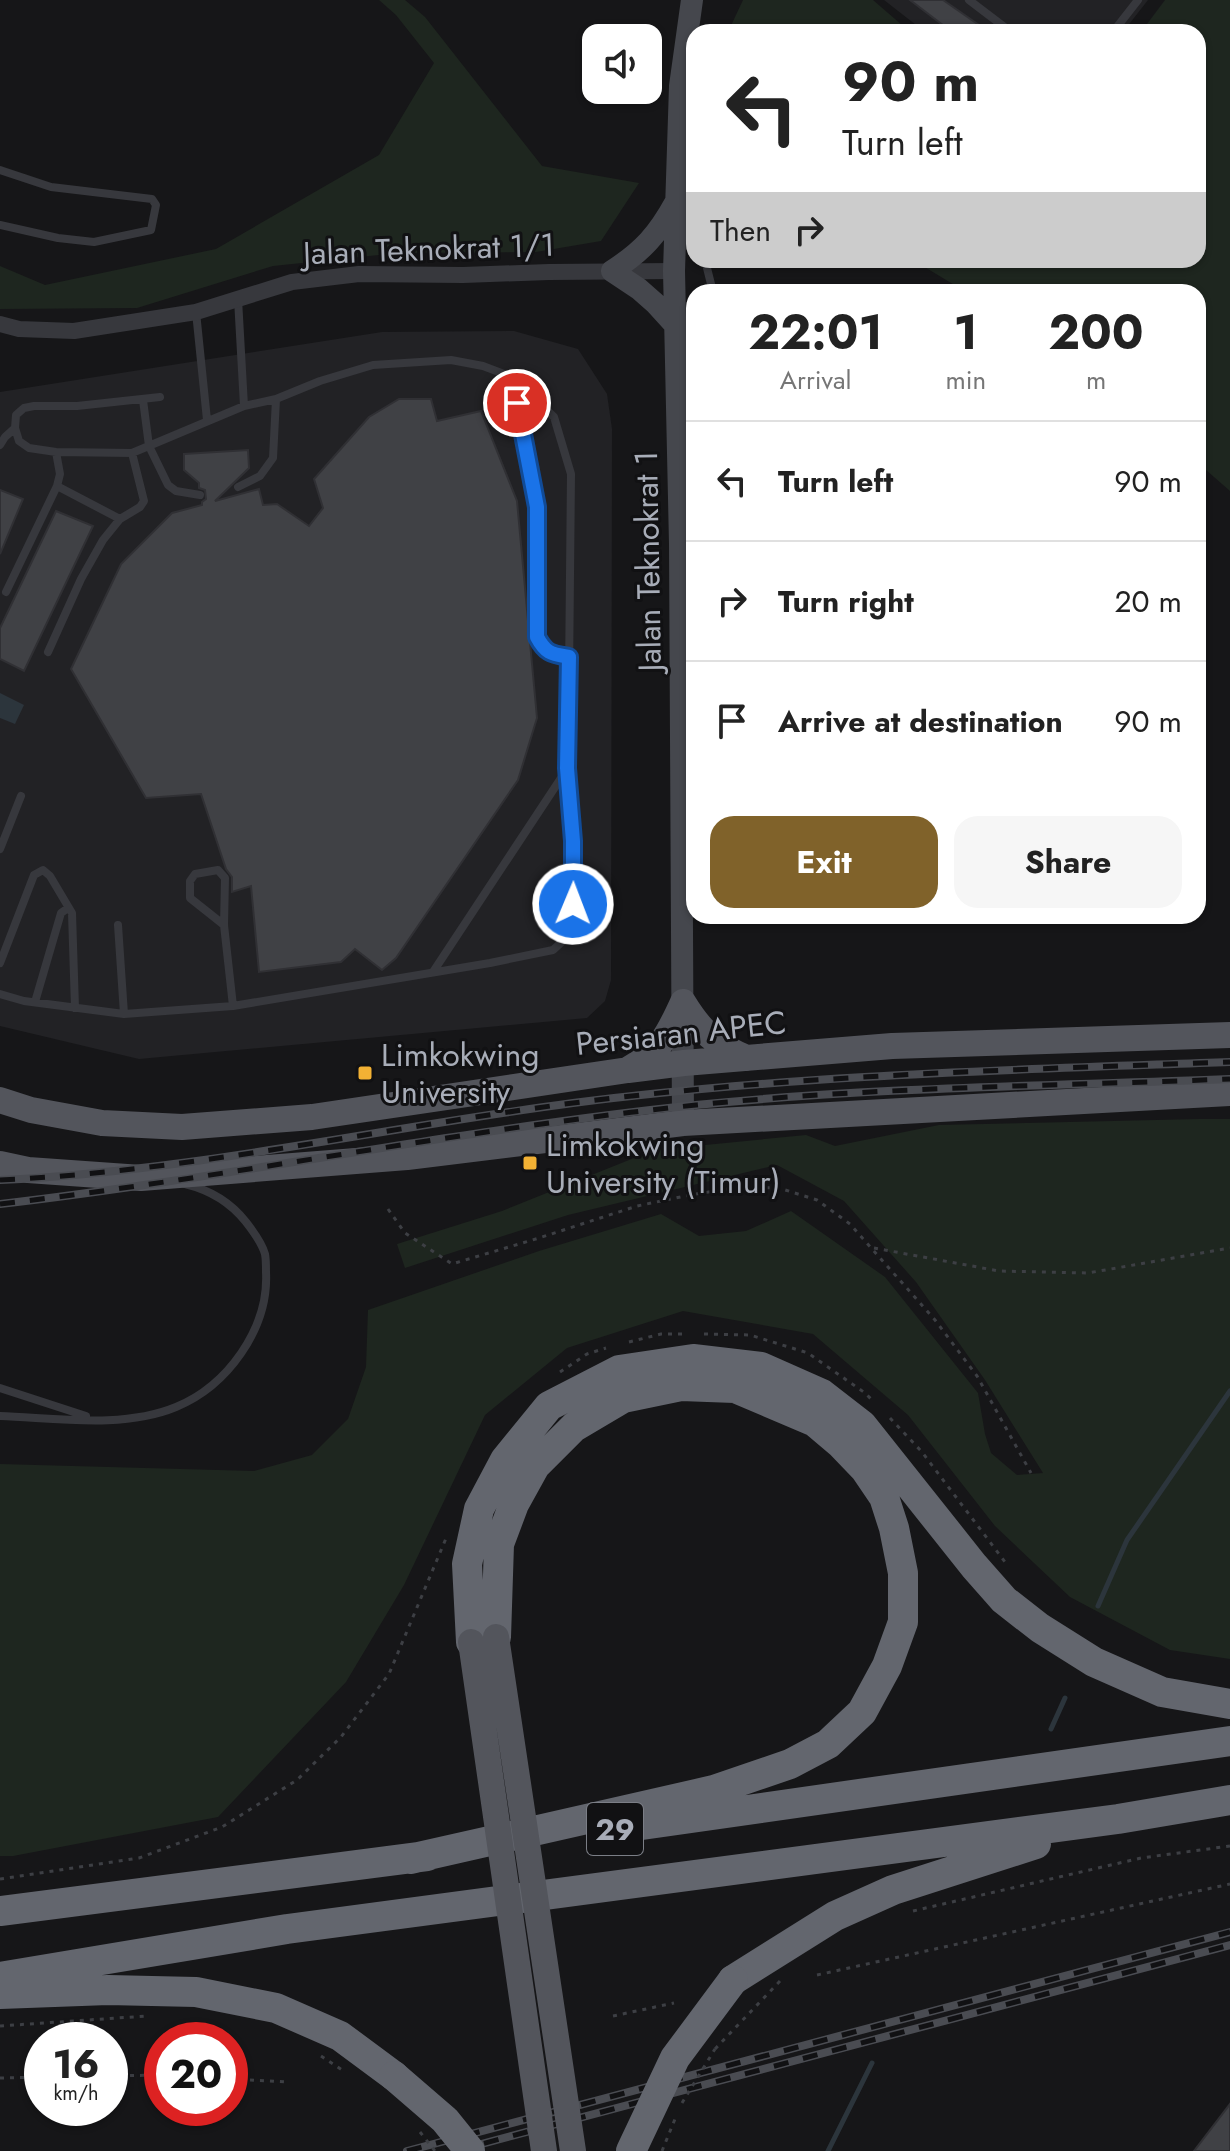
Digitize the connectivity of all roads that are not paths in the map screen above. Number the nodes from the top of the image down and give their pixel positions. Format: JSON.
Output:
{"nodes":[{"id":1,"x":692,"y":0,"type":"edge"},
{"id":2,"x":969,"y":0,"type":"edge"},
{"id":3,"x":1138,"y":0,"type":"edge"},
{"id":4,"x":689,"y":24,"type":"edge"},
{"id":5,"x":1000,"y":24,"type":"edge"},
{"id":6,"x":1119,"y":24,"type":"edge"},
{"id":7,"x":686,"y":43,"type":"edge"},
{"id":8,"x":0,"y":170,"type":"edge"},
{"id":9,"x":676,"y":202,"type":"junction"},
{"id":10,"x":686,"y":222,"type":"edge"},
{"id":11,"x":0,"y":225,"type":"edge"},
{"id":12,"x":612,"y":271,"type":"junction"},
{"id":13,"x":674,"y":271,"type":"junction"},
{"id":14,"x":238,"y":297,"type":"junction"},
{"id":15,"x":196,"y":312,"type":"junction"},
{"id":16,"x":0,"y":324,"type":"edge"},
{"id":17,"x":676,"y":326,"type":"junction"},
{"id":18,"x":512,"y":377,"type":"junction"},
{"id":19,"x":160,"y":397,"type":"dead end"},
{"id":20,"x":276,"y":399,"type":"junction"},
{"id":21,"x":143,"y":400,"type":"junction"},
{"id":22,"x":244,"y":406,"type":"junction"},
{"id":23,"x":207,"y":420,"type":"junction"},
{"id":24,"x":15,"y":428,"type":"junction"},
{"id":25,"x":0,"y":445,"type":"edge"},
{"id":26,"x":149,"y":446,"type":"junction"},
{"id":27,"x":56,"y":452,"type":"junction"},
{"id":28,"x":132,"y":453,"type":"junction"},
{"id":29,"x":57,"y":486,"type":"junction"},
{"id":30,"x":238,"y":487,"type":"dead end"},
{"id":31,"x":200,"y":495,"type":"dead end"},
{"id":32,"x":120,"y":519,"type":"junction"},
{"id":33,"x":6,"y":592,"type":"dead end"},
{"id":34,"x":48,"y":652,"type":"dead end"},
{"id":35,"x":569,"y":657,"type":"junction"},
{"id":36,"x":686,"y":732,"type":"edge"},
{"id":37,"x":682,"y":745,"type":"junction"},
{"id":38,"x":567,"y":768,"type":"junction"},
{"id":39,"x":21,"y":796,"type":"dead end"},
{"id":40,"x":0,"y":849,"type":"edge"},
{"id":41,"x":68,"y":908,"type":"junction"},
{"id":42,"x":118,"y":925,"type":"dead end"},
{"id":43,"x":224,"y":925,"type":"junction"},
{"id":44,"x":0,"y":963,"type":"edge"},
{"id":45,"x":433,"y":972,"type":"junction"},
{"id":46,"x":0,"y":994,"type":"edge"},
{"id":47,"x":35,"y":1002,"type":"junction"},
{"id":48,"x":683,"y":1002,"type":"junction"},
{"id":49,"x":233,"y":1006,"type":"junction"},
{"id":50,"x":75,"y":1008,"type":"junction"},
{"id":51,"x":124,"y":1014,"type":"junction"},
{"id":52,"x":1230,"y":1035,"type":"edge"},
{"id":53,"x":749,"y":1059,"type":"junction"},
{"id":54,"x":684,"y":1063,"type":"junction"},
{"id":55,"x":628,"y":1070,"type":"junction"},
{"id":56,"x":1230,"y":1093,"type":"edge"},
{"id":57,"x":0,"y":1100,"type":"edge"},
{"id":58,"x":683,"y":1123,"type":"junction"},
{"id":59,"x":0,"y":1164,"type":"edge"},
{"id":60,"x":141,"y":1178,"type":"junction"},
{"id":61,"x":0,"y":1388,"type":"edge"},
{"id":62,"x":0,"y":1416,"type":"edge"},
{"id":63,"x":98,"y":1420,"type":"junction"},
{"id":64,"x":484,"y":1640,"type":"junction"},
{"id":65,"x":1230,"y":1704,"type":"edge"},
{"id":66,"x":1230,"y":1741,"type":"edge"},
{"id":67,"x":1230,"y":1800,"type":"edge"},
{"id":68,"x":1118,"y":1819,"type":"junction"},
{"id":69,"x":410,"y":1859,"type":"junction"},
{"id":70,"x":0,"y":1911,"type":"edge"},
{"id":71,"x":0,"y":1977,"type":"edge"},
{"id":72,"x":0,"y":1994,"type":"edge"},
{"id":73,"x":470,"y":2151,"type":"edge"},
{"id":74,"x":544,"y":2151,"type":"edge"},
{"id":75,"x":573,"y":2151,"type":"edge"},
{"id":76,"x":631,"y":2151,"type":"edge"}],
"edges":[{"from":1,"to":4,"type":"main road","name":"Jalan Teknokrat 1"},
{"from":2,"to":5,"type":"lane"},
{"from":3,"to":6,"type":"lane"},
{"from":7,"to":9,"type":"main road","name":"Jalan Teknokrat 1"},
{"from":8,"to":11,"type":"lane"},
{"from":9,"to":10,"type":"lane"},
{"from":9,"to":12,"type":"main road"},
{"from":9,"to":13,"type":"main road","name":"Jalan Teknokrat 1"},
{"from":12,"to":13,"type":"street","name":"Jalan Teknokrat 1/1"},
{"from":12,"to":14,"type":"street","name":"Jalan Teknokrat 1/1"},
{"from":12,"to":17,"type":"main road"},
{"from":13,"to":17,"type":"main road","name":"Jalan Teknokrat 1"},
{"from":14,"to":15,"type":"street","name":"Jalan Teknokrat 1/1"},
{"from":14,"to":22,"type":"lane"},
{"from":15,"to":16,"type":"street","name":"Jalan Teknokrat 1/1"},
{"from":15,"to":23,"type":"lane"},
{"from":17,"to":37,"type":"main road","name":"Jalan Teknokrat 1"},
{"from":18,"to":20,"type":"lane"},
{"from":18,"to":35,"type":"lane"},
{"from":18,"to":35,"type":"lane"},
{"from":19,"to":21,"type":"lane"},
{"from":20,"to":22,"type":"lane"},
{"from":20,"to":30,"type":"lane"},
{"from":21,"to":24,"type":"lane"},
{"from":21,"to":26,"type":"lane"},
{"from":22,"to":23,"type":"lane"},
{"from":23,"to":26,"type":"lane"},
{"from":24,"to":25,"type":"lane"},
{"from":24,"to":27,"type":"lane"},
{"from":26,"to":28,"type":"lane"},
{"from":26,"to":31,"type":"lane"},
{"from":27,"to":28,"type":"lane"},
{"from":27,"to":29,"type":"lane"},
{"from":28,"to":32,"type":"lane"},
{"from":29,"to":32,"type":"lane"},
{"from":29,"to":33,"type":"lane"},
{"from":32,"to":34,"type":"lane"},
{"from":35,"to":38,"type":"lane"},
{"from":36,"to":37,"type":"lane"},
{"from":37,"to":48,"type":"main road","name":"Jalan Teknokrat 1"},
{"from":38,"to":45,"type":"lane"},
{"from":38,"to":45,"type":"lane"},
{"from":39,"to":40,"type":"lane"},
{"from":41,"to":44,"type":"lane"},
{"from":41,"to":47,"type":"lane"},
{"from":41,"to":50,"type":"lane"},
{"from":42,"to":51,"type":"lane"},
{"from":43,"to":43,"type":"lane"},
{"from":43,"to":49,"type":"lane"},
{"from":45,"to":49,"type":"lane"},
{"from":46,"to":47,"type":"lane"},
{"from":47,"to":50,"type":"lane"},
{"from":48,"to":53,"type":"main road"},
{"from":48,"to":54,"type":"main road","name":"Jalan Teknokrat 1"},
{"from":48,"to":55,"type":"main road"},
{"from":49,"to":51,"type":"lane"},
{"from":50,"to":51,"type":"lane"},
{"from":52,"to":53,"type":"main road","name":"Persiaran APEC"},
{"from":53,"to":54,"type":"main road","name":"Persiaran APEC"},
{"from":54,"to":55,"type":"main road","name":"Persiaran APEC"},
{"from":54,"to":58,"type":"main road","name":"Jalan Teknokrat 1"},
{"from":55,"to":57,"type":"main road","name":"Persiaran APEC"},
{"from":56,"to":58,"type":"main road"},
{"from":58,"to":60,"type":"main road"},
{"from":59,"to":60,"type":"main road"},
{"from":60,"to":63,"type":"lane"},
{"from":61,"to":63,"type":"lane"},
{"from":62,"to":63,"type":"lane"},
{"from":64,"to":65,"type":"highway"},
{"from":64,"to":69,"type":"highway"},
{"from":64,"to":74,"type":"main road","bridge":true},
{"from":64,"to":75,"type":"main road","bridge":true},
{"from":66,"to":69,"type":"highway","number":"29"},
{"from":67,"to":68,"type":"highway","number":"29"},
{"from":68,"to":71,"type":"highway","number":"29"},
{"from":68,"to":76,"type":"highway","bridge":true},
{"from":69,"to":70,"type":"highway","number":"29"},
{"from":72,"to":73,"type":"highway","bridge":true}]}
